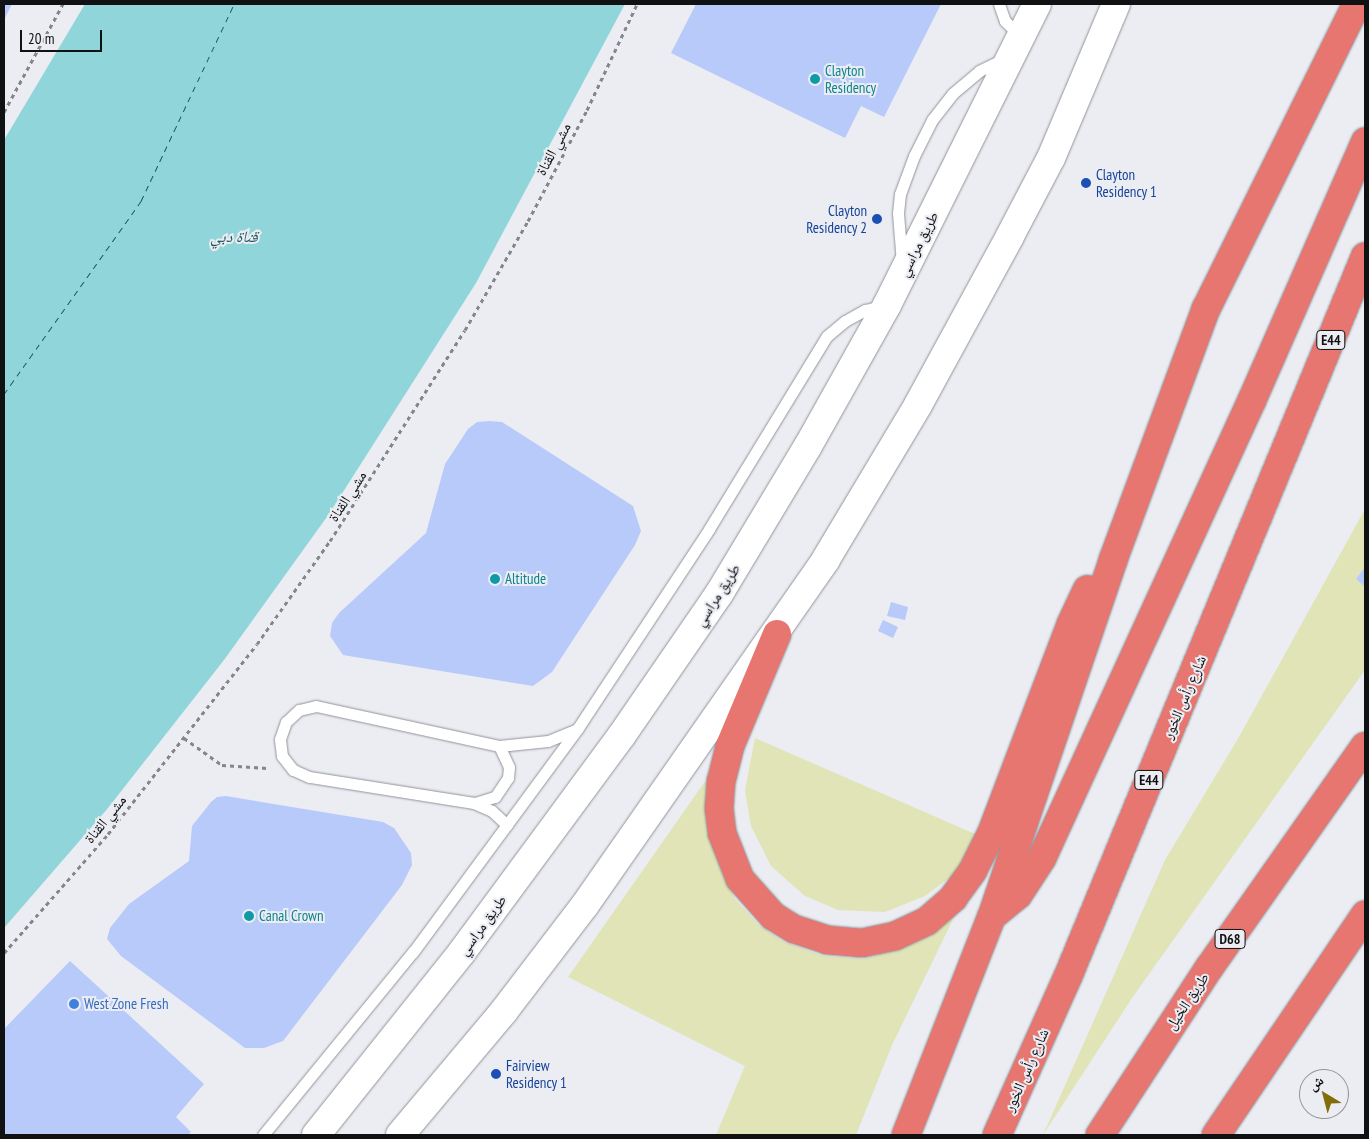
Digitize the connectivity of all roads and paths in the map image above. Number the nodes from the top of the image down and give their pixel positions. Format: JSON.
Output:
{"nodes":[{"id":1,"x":63,"y":4,"type":"edge"},
{"id":2,"x":637,"y":4,"type":"edge"},
{"id":3,"x":999,"y":4,"type":"edge"},
{"id":4,"x":1037,"y":4,"type":"edge"},
{"id":5,"x":1116,"y":4,"type":"edge"},
{"id":6,"x":1357,"y":4,"type":"edge"},
{"id":7,"x":1017,"y":46,"type":"junction"},
{"id":8,"x":4,"y":112,"type":"edge"},
{"id":9,"x":1365,"y":142,"type":"edge"},
{"id":10,"x":1365,"y":258,"type":"edge"},
{"id":11,"x":904,"y":272,"type":"junction"},
{"id":12,"x":887,"y":305,"type":"junction"},
{"id":13,"x":1113,"y":560,"type":"junction"},
{"id":14,"x":777,"y":634,"type":"junction"},
{"id":15,"x":578,"y":728,"type":"junction"},
{"id":16,"x":184,"y":738,"type":"junction"},
{"id":17,"x":499,"y":746,"type":"junction"},
{"id":18,"x":1365,"y":746,"type":"edge"},
{"id":19,"x":293,"y":770,"type":"junction"},
{"id":20,"x":474,"y":803,"type":"junction"},
{"id":21,"x":507,"y":825,"type":"junction"},
{"id":22,"x":1365,"y":915,"type":"edge"},
{"id":23,"x":992,"y":916,"type":"junction"},
{"id":24,"x":4,"y":953,"type":"edge"},
{"id":25,"x":1217,"y":1134,"type":"edge"},
{"id":26,"x":263,"y":1135,"type":"edge"},
{"id":27,"x":316,"y":1135,"type":"edge"},
{"id":28,"x":400,"y":1135,"type":"edge"},
{"id":29,"x":906,"y":1135,"type":"edge"},
{"id":30,"x":997,"y":1135,"type":"edge"},
{"id":31,"x":1100,"y":1135,"type":"edge"}],
"edges":[{"from":1,"to":8,"type":"path"},
{"from":2,"to":16,"type":"path","name":"مشي القناة"},
{"from":3,"to":7,"type":"lane"},
{"from":4,"to":7,"type":"street","name":"طريق مراسي"},
{"from":5,"to":14,"type":"street"},
{"from":6,"to":13,"type":"highway"},
{"from":7,"to":11,"type":"street","name":"طريق مراسي"},
{"from":7,"to":11,"type":"lane"},
{"from":9,"to":23,"type":"highway"},
{"from":10,"to":30,"type":"highway","name":"شارع رأس الخور","number":"E44"},
{"from":11,"to":12,"type":"street","name":"طريق مراسي"},
{"from":12,"to":15,"type":"lane"},
{"from":12,"to":27,"type":"street","name":"طريق مراسي"},
{"from":13,"to":14,"type":"highway"},
{"from":13,"to":23,"type":"highway"},
{"from":14,"to":28,"type":"street"},
{"from":15,"to":17,"type":"lane"},
{"from":15,"to":21,"type":"lane"},
{"from":16,"to":19,"type":"path"},
{"from":16,"to":24,"type":"path","name":"مشي القناة"},
{"from":17,"to":19,"type":"lane"},
{"from":17,"to":20,"type":"lane"},
{"from":18,"to":31,"type":"highway","name":"طريق الخيل","number":"D68"},
{"from":19,"to":20,"type":"lane"},
{"from":20,"to":21,"type":"lane"},
{"from":21,"to":26,"type":"lane"},
{"from":22,"to":25,"type":"highway"},
{"from":23,"to":29,"type":"highway"}]}
